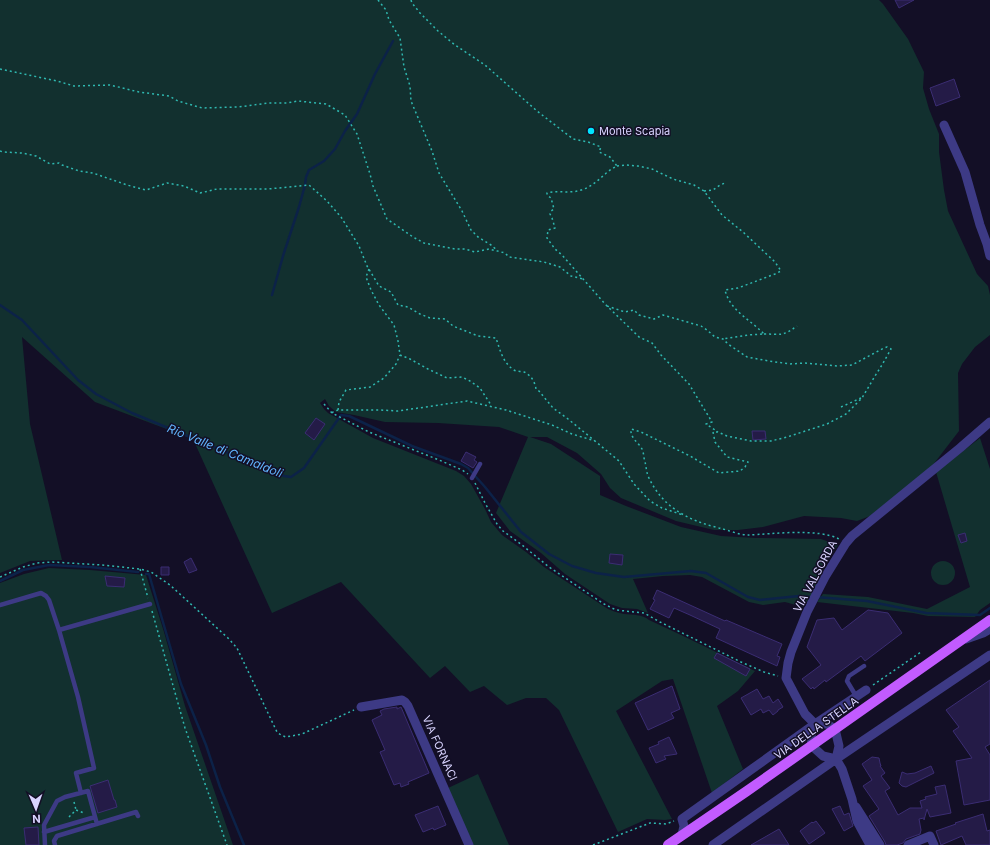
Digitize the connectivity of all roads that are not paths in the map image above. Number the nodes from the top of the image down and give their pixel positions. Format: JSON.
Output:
{"nodes":[{"id":1,"x":944,"y":125,"type":"dead end"},
{"id":2,"x":990,"y":256,"type":"edge"},
{"id":3,"x":990,"y":422,"type":"edge"},
{"id":4,"x":480,"y":464,"type":"dead end"},
{"id":5,"x":472,"y":478,"type":"road end"},
{"id":6,"x":150,"y":604,"type":"road end"},
{"id":7,"x":0,"y":605,"type":"edge"},
{"id":8,"x":990,"y":620,"type":"edge"},
{"id":9,"x":990,"y":629,"type":"edge"},
{"id":10,"x":58,"y":630,"type":"junction"},
{"id":11,"x":963,"y":640,"type":"junction"},
{"id":12,"x":990,"y":655,"type":"edge"},
{"id":13,"x":864,"y":666,"type":"dead end"},
{"id":14,"x":866,"y":690,"type":"road end"},
{"id":15,"x":856,"y":696,"type":"junction"},
{"id":16,"x":361,"y":707,"type":"dead end"},
{"id":17,"x":814,"y":724,"type":"junction"},
{"id":18,"x":835,"y":729,"type":"junction"},
{"id":19,"x":812,"y":746,"type":"junction"},
{"id":20,"x":836,"y":759,"type":"junction"},
{"id":21,"x":81,"y":792,"type":"junction"},
{"id":22,"x":852,"y":799,"type":"junction"},
{"id":23,"x":138,"y":816,"type":"dead end"},
{"id":24,"x":95,"y":817,"type":"junction"},
{"id":25,"x":96,"y":826,"type":"junction"},
{"id":26,"x":44,"y":832,"type":"junction"},
{"id":27,"x":682,"y":835,"type":"junction"},
{"id":28,"x":718,"y":843,"type":"edge"},
{"id":29,"x":45,"y":845,"type":"edge"},
{"id":30,"x":55,"y":845,"type":"edge"},
{"id":31,"x":469,"y":845,"type":"edge"},
{"id":32,"x":668,"y":845,"type":"edge"},
{"id":33,"x":870,"y":845,"type":"edge"},
{"id":34,"x":880,"y":845,"type":"edge"},
{"id":35,"x":908,"y":845,"type":"edge"},
{"id":36,"x":934,"y":845,"type":"edge"}],
"edges":[{"from":1,"to":2,"type":"street"},
{"from":3,"to":17,"type":"street","name":"VIA VALSORDA"},
{"from":4,"to":5,"type":"lane"},
{"from":6,"to":10,"type":"lane"},
{"from":7,"to":10,"type":"lane"},
{"from":8,"to":11,"type":"main road","name":"VIA DELLA STELLA"},
{"from":9,"to":11,"type":"street","name":"VIA DELLA STELLA"},
{"from":10,"to":21,"type":"lane"},
{"from":11,"to":18,"type":"main road","name":"VIA DELLA STELLA"},
{"from":12,"to":20,"type":"street"},
{"from":13,"to":15,"type":"lane"},
{"from":14,"to":15,"type":"street","name":"VIA DELLA STELLA"},
{"from":15,"to":17,"type":"street","name":"VIA DELLA STELLA"},
{"from":16,"to":31,"type":"street","name":"VIA FORNACI"},
{"from":17,"to":18,"type":"street"},
{"from":17,"to":19,"type":"street"},
{"from":17,"to":27,"type":"street","name":"VIA DELLA STELLA"},
{"from":18,"to":19,"type":"main road","name":"VIA DELLA STELLA"},
{"from":18,"to":20,"type":"street"},
{"from":19,"to":20,"type":"street"},
{"from":19,"to":27,"type":"main road","name":"VIA DELLA STELLA"},
{"from":20,"to":22,"type":"street"},
{"from":20,"to":28,"type":"street"},
{"from":21,"to":24,"type":"lane"},
{"from":21,"to":26,"type":"lane"},
{"from":22,"to":33,"type":"street"},
{"from":22,"to":34,"type":"street"},
{"from":23,"to":25,"type":"lane"},
{"from":24,"to":25,"type":"lane"},
{"from":24,"to":26,"type":"lane"},
{"from":25,"to":30,"type":"lane"},
{"from":26,"to":29,"type":"lane"},
{"from":27,"to":32,"type":"main road","name":"VIA DELLA STELLA"},
{"from":35,"to":36,"type":"street"}]}
